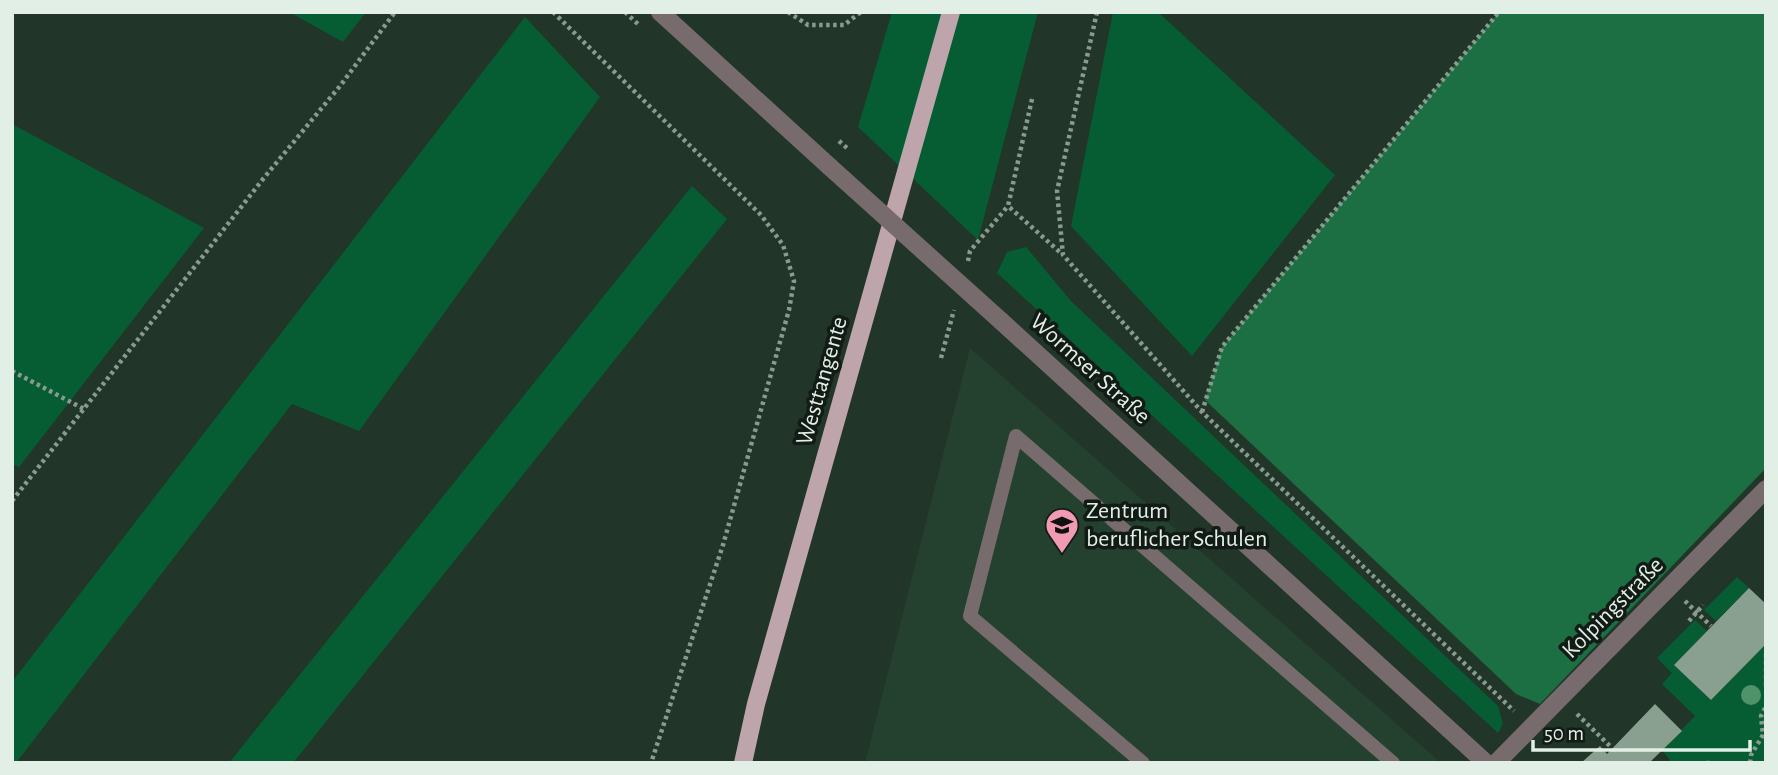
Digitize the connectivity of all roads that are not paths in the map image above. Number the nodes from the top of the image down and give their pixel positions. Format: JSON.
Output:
{"nodes":[{"id":1,"x":660,"y":12,"type":"edge"},
{"id":2,"x":951,"y":12,"type":"edge"},
{"id":3,"x":1766,"y":489,"type":"edge"},
{"id":4,"x":756,"y":704,"type":"junction"},
{"id":5,"x":730,"y":763,"type":"edge"},
{"id":6,"x":743,"y":763,"type":"edge"},
{"id":7,"x":1143,"y":763,"type":"edge"},
{"id":8,"x":1393,"y":763,"type":"edge"},
{"id":9,"x":1486,"y":763,"type":"edge"},
{"id":10,"x":1496,"y":763,"type":"edge"}],
"edges":[{"from":1,"to":9,"type":"street","name":"Wormser Straße","bridge":true},
{"from":2,"to":4,"type":"main road","name":"Westtangente"},
{"from":3,"to":10,"type":"street","name":"Kolpingstraße"},
{"from":4,"to":5,"type":"main road"},
{"from":4,"to":6,"type":"main road","name":"Westtangente"},
{"from":7,"to":8,"type":"lane"}]}
